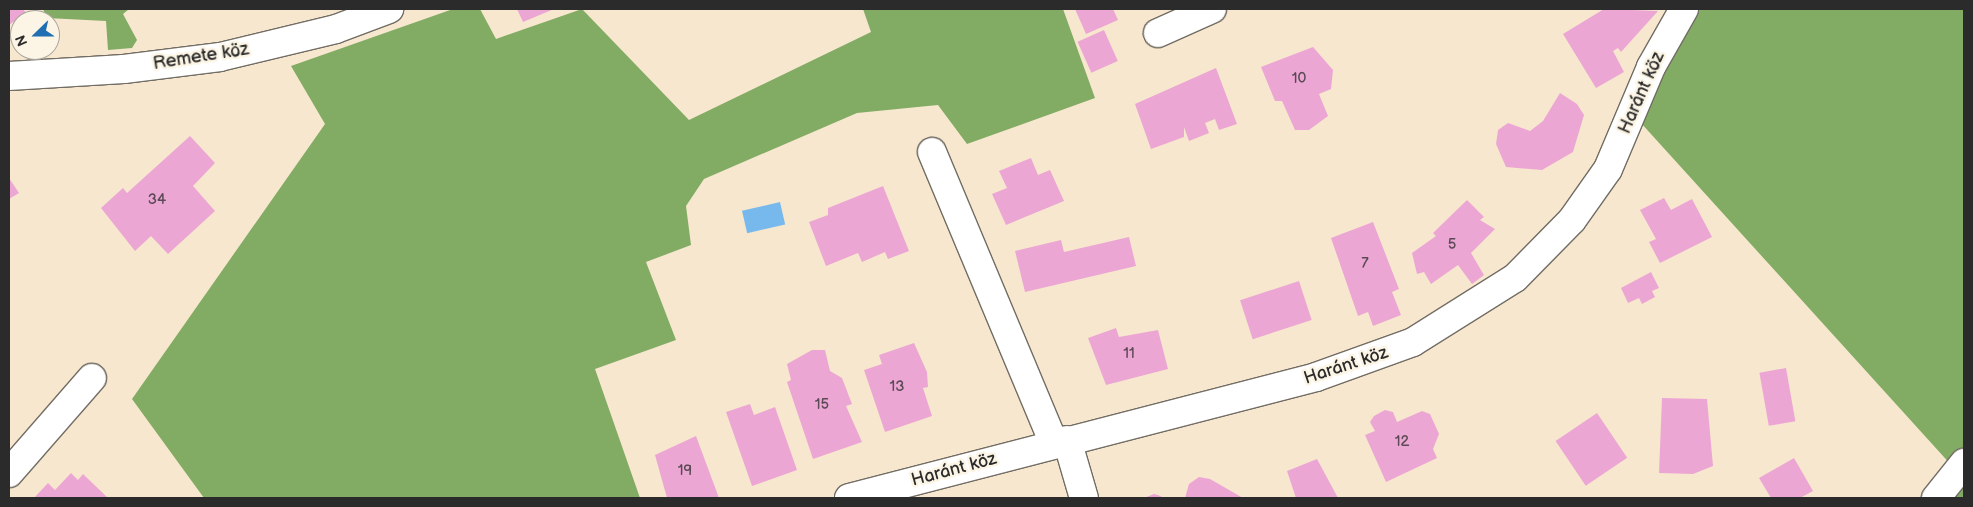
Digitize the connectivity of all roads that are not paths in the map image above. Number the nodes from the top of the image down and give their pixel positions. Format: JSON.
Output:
{"nodes":[{"id":1,"x":389,"y":9,"type":"edge"},
{"id":2,"x":1212,"y":9,"type":"edge"},
{"id":3,"x":1684,"y":9,"type":"edge"},
{"id":4,"x":1158,"y":33,"type":"dead end"},
{"id":5,"x":9,"y":76,"type":"edge"},
{"id":6,"x":932,"y":152,"type":"dead end"},
{"id":7,"x":92,"y":378,"type":"dead end"},
{"id":8,"x":1060,"y":442,"type":"junction"},
{"id":9,"x":1964,"y":463,"type":"edge"},
{"id":10,"x":9,"y":473,"type":"edge"},
{"id":11,"x":849,"y":498,"type":"edge"},
{"id":12,"x":1084,"y":498,"type":"edge"},
{"id":13,"x":1936,"y":498,"type":"edge"}],
"edges":[{"from":1,"to":5,"type":"street","name":"Remete köz"},
{"from":2,"to":4,"type":"street"},
{"from":3,"to":8,"type":"street","name":"Haránt köz"},
{"from":6,"to":8,"type":"street"},
{"from":7,"to":10,"type":"street"},
{"from":8,"to":11,"type":"street","name":"Haránt köz"},
{"from":8,"to":12,"type":"street"},
{"from":9,"to":13,"type":"street"}]}
